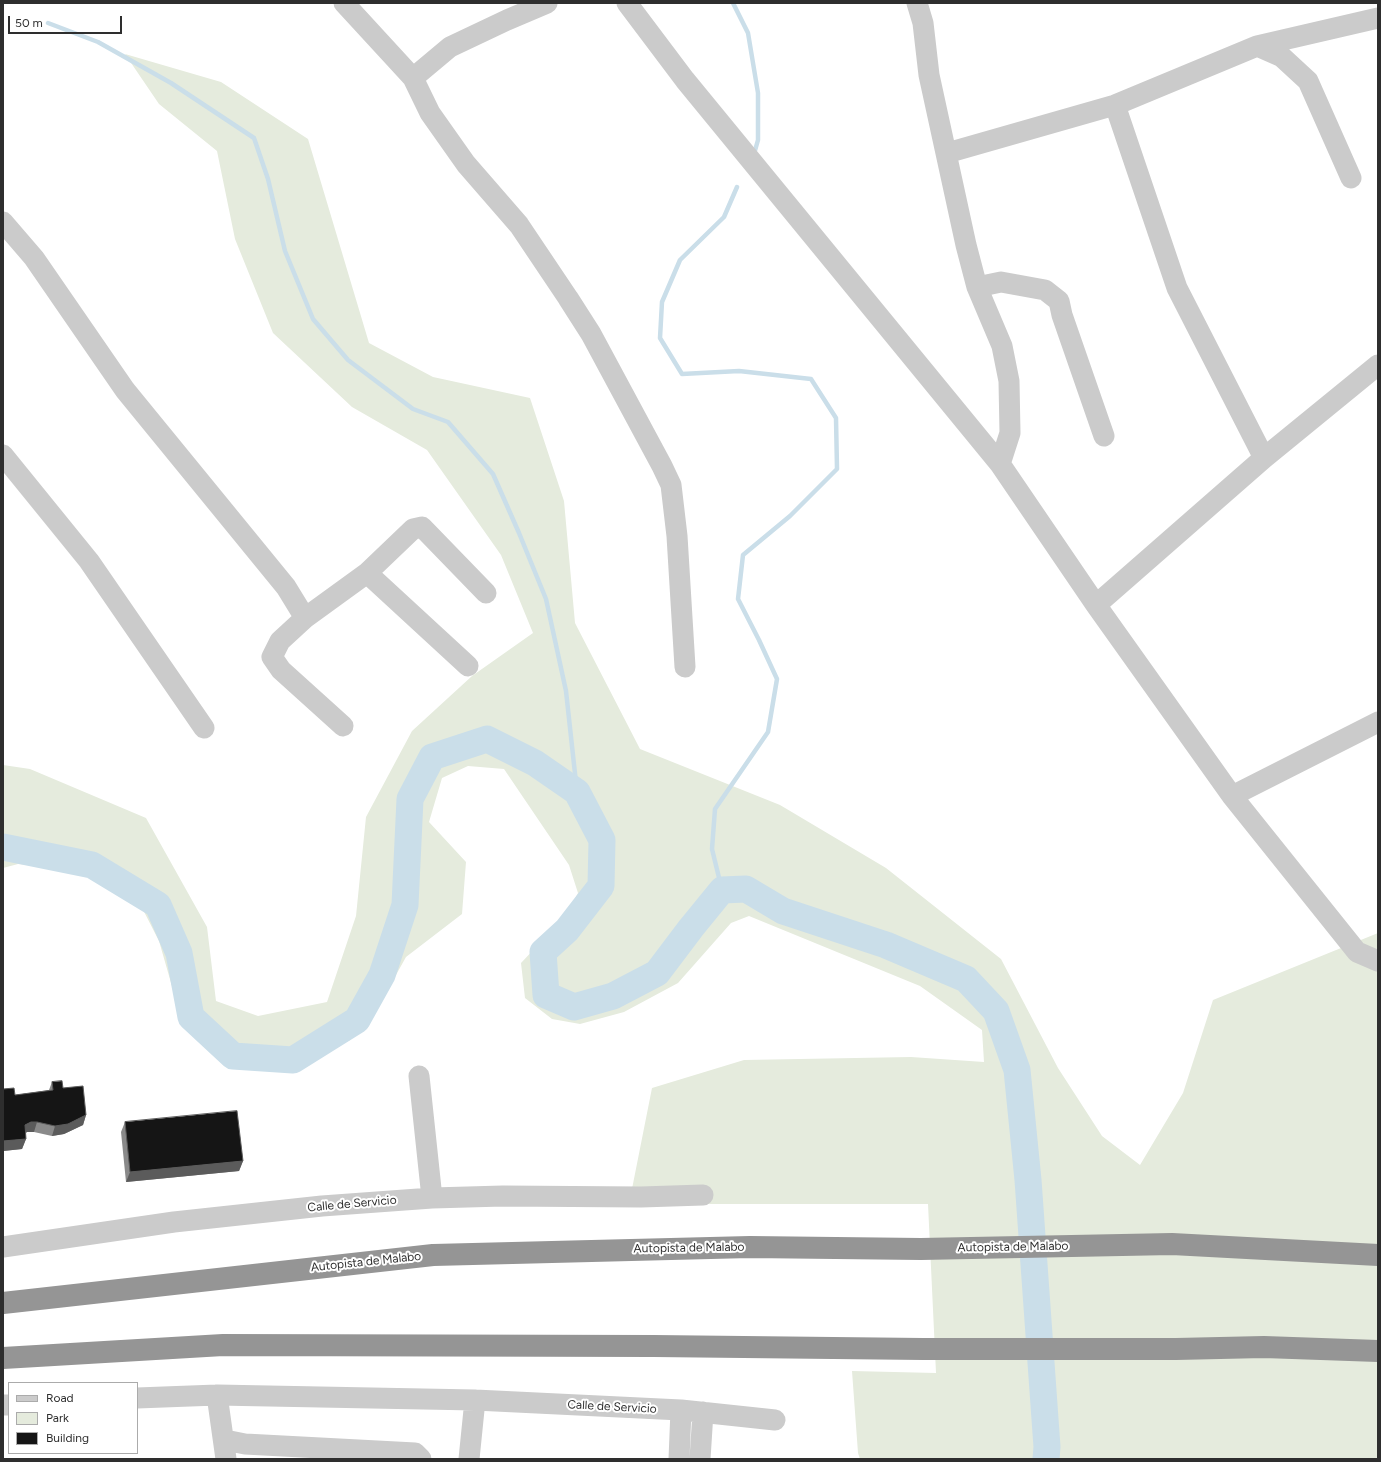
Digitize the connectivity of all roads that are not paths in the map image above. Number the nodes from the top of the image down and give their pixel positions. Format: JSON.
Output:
{"nodes":[{"id":1,"x":344,"y":3,"type":"edge"},
{"id":2,"x":547,"y":3,"type":"edge"},
{"id":3,"x":627,"y":3,"type":"edge"},
{"id":4,"x":917,"y":3,"type":"edge"},
{"id":5,"x":1378,"y":18,"type":"edge"},
{"id":6,"x":1257,"y":46,"type":"junction"},
{"id":7,"x":413,"y":78,"type":"junction"},
{"id":8,"x":1115,"y":104,"type":"junction"},
{"id":9,"x":946,"y":153,"type":"junction"},
{"id":10,"x":1351,"y":178,"type":"dead end"},
{"id":11,"x":3,"y":222,"type":"edge"},
{"id":12,"x":977,"y":287,"type":"junction"},
{"id":13,"x":1378,"y":365,"type":"edge"},
{"id":14,"x":1104,"y":436,"type":"dead end"},
{"id":15,"x":3,"y":455,"type":"edge"},
{"id":16,"x":1264,"y":458,"type":"junction"},
{"id":17,"x":1000,"y":464,"type":"junction"},
{"id":18,"x":367,"y":573,"type":"junction"},
{"id":19,"x":486,"y":593,"type":"dead end"},
{"id":20,"x":1096,"y":606,"type":"junction"},
{"id":21,"x":305,"y":618,"type":"junction"},
{"id":22,"x":468,"y":666,"type":"dead end"},
{"id":23,"x":685,"y":667,"type":"dead end"},
{"id":24,"x":1378,"y":722,"type":"edge"},
{"id":25,"x":343,"y":726,"type":"dead end"},
{"id":26,"x":204,"y":728,"type":"dead end"},
{"id":27,"x":1232,"y":796,"type":"junction"},
{"id":28,"x":1378,"y":961,"type":"edge"},
{"id":29,"x":419,"y":1076,"type":"dead end"},
{"id":30,"x":703,"y":1195,"type":"dead end"},
{"id":31,"x":432,"y":1198,"type":"junction"},
{"id":32,"x":3,"y":1247,"type":"edge"},
{"id":33,"x":1378,"y":1255,"type":"edge"},
{"id":34,"x":3,"y":1304,"type":"edge"},
{"id":35,"x":1378,"y":1351,"type":"edge"},
{"id":36,"x":3,"y":1358,"type":"edge"},
{"id":37,"x":217,"y":1394,"type":"junction"},
{"id":38,"x":138,"y":1398,"type":"edge"},
{"id":39,"x":475,"y":1400,"type":"junction"},
{"id":40,"x":680,"y":1410,"type":"junction"},
{"id":41,"x":703,"y":1412,"type":"junction"},
{"id":42,"x":775,"y":1420,"type":"dead end"},
{"id":43,"x":226,"y":1449,"type":"edge"},
{"id":44,"x":249,"y":1451,"type":"edge"},
{"id":45,"x":352,"y":1455,"type":"edge"},
{"id":46,"x":421,"y":1459,"type":"edge"},
{"id":47,"x":469,"y":1459,"type":"edge"},
{"id":48,"x":679,"y":1459,"type":"edge"},
{"id":49,"x":700,"y":1459,"type":"edge"}],
"edges":[{"from":1,"to":7,"type":"street"},
{"from":2,"to":7,"type":"street"},
{"from":3,"to":17,"type":"street"},
{"from":4,"to":9,"type":"street"},
{"from":5,"to":6,"type":"street"},
{"from":6,"to":8,"type":"street"},
{"from":6,"to":10,"type":"street"},
{"from":7,"to":23,"type":"street"},
{"from":8,"to":9,"type":"street"},
{"from":8,"to":16,"type":"street"},
{"from":9,"to":12,"type":"street"},
{"from":11,"to":21,"type":"street"},
{"from":12,"to":14,"type":"street"},
{"from":12,"to":17,"type":"street"},
{"from":13,"to":16,"type":"street"},
{"from":15,"to":26,"type":"street"},
{"from":16,"to":20,"type":"street"},
{"from":17,"to":20,"type":"street"},
{"from":18,"to":19,"type":"street"},
{"from":18,"to":21,"type":"street"},
{"from":18,"to":22,"type":"street"},
{"from":20,"to":27,"type":"street"},
{"from":21,"to":25,"type":"street"},
{"from":24,"to":27,"type":"street"},
{"from":27,"to":28,"type":"street"},
{"from":29,"to":31,"type":"street"},
{"from":30,"to":31,"type":"street","name":"Calle de Servicio"},
{"from":31,"to":32,"type":"street","name":"Calle de Servicio"},
{"from":33,"to":34,"type":"highway","name":"Autopista de Malabo"},
{"from":35,"to":36,"type":"highway"},
{"from":37,"to":38,"type":"street","name":"Calle de Servicio"},
{"from":37,"to":39,"type":"street","name":"Calle de Servicio"},
{"from":37,"to":43,"type":"street"},
{"from":39,"to":40,"type":"street","name":"Calle de Servicio"},
{"from":39,"to":47,"type":"street"},
{"from":40,"to":41,"type":"street","name":"Calle de Servicio"},
{"from":40,"to":48,"type":"street"},
{"from":41,"to":42,"type":"street","name":"Calle de Servicio"},
{"from":41,"to":49,"type":"street"},
{"from":43,"to":44,"type":"street"},
{"from":44,"to":45,"type":"street"},
{"from":45,"to":46,"type":"street"}]}
